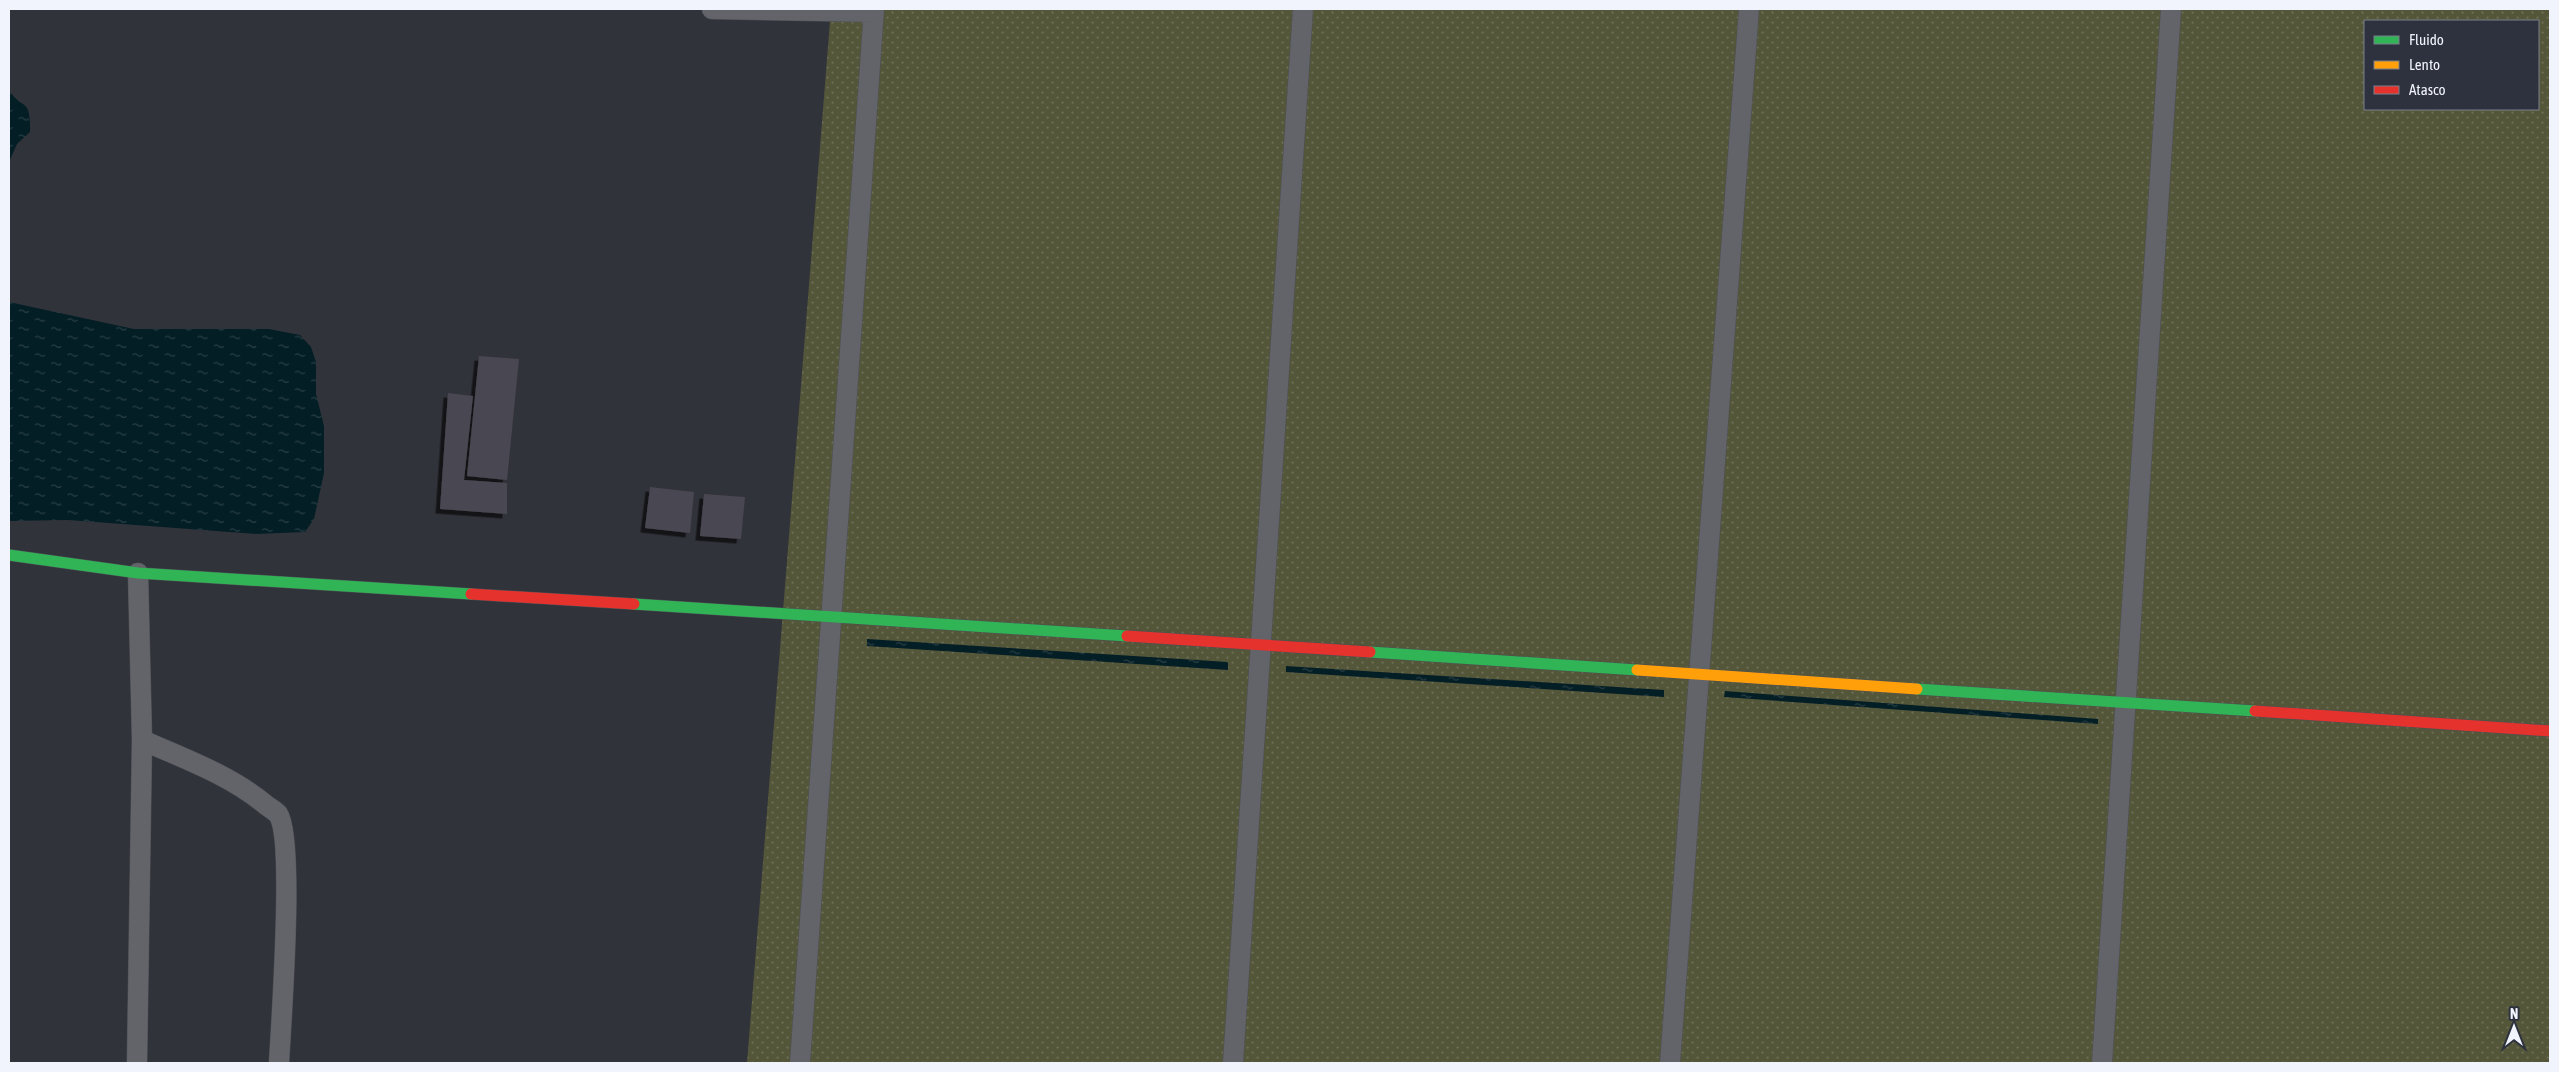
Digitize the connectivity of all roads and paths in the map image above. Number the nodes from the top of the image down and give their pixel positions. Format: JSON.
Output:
{"nodes":[{"id":1,"x":712,"y":9,"type":"edge"},
{"id":2,"x":1303,"y":9,"type":"edge"},
{"id":3,"x":1749,"y":9,"type":"edge"},
{"id":4,"x":2171,"y":9,"type":"edge"},
{"id":5,"x":874,"y":10,"type":"edge"},
{"id":6,"x":9,"y":555,"type":"edge"},
{"id":7,"x":138,"y":573,"type":"junction"},
{"id":8,"x":831,"y":616,"type":"junction"},
{"id":9,"x":1261,"y":645,"type":"junction"},
{"id":10,"x":1699,"y":674,"type":"junction"},
{"id":11,"x":2125,"y":703,"type":"junction"},
{"id":12,"x":2550,"y":732,"type":"edge"},
{"id":13,"x":142,"y":740,"type":"junction"},
{"id":14,"x":137,"y":1063,"type":"edge"},
{"id":15,"x":279,"y":1063,"type":"edge"},
{"id":16,"x":800,"y":1063,"type":"edge"},
{"id":17,"x":1233,"y":1063,"type":"edge"},
{"id":18,"x":1670,"y":1063,"type":"edge"},
{"id":19,"x":2102,"y":1063,"type":"edge"}],
"edges":[{"from":1,"to":5,"type":"lane"},
{"from":2,"to":9,"type":"lane"},
{"from":3,"to":10,"type":"lane"},
{"from":4,"to":11,"type":"lane"},
{"from":5,"to":8,"type":"lane"},
{"from":6,"to":7,"type":"street"},
{"from":7,"to":8,"type":"street"},
{"from":7,"to":13,"type":"lane"},
{"from":8,"to":9,"type":"street"},
{"from":8,"to":16,"type":"lane"},
{"from":9,"to":10,"type":"street"},
{"from":9,"to":17,"type":"lane"},
{"from":10,"to":11,"type":"street"},
{"from":10,"to":18,"type":"lane"},
{"from":11,"to":12,"type":"street"},
{"from":11,"to":19,"type":"lane"},
{"from":13,"to":14,"type":"lane"},
{"from":13,"to":15,"type":"lane"}]}
